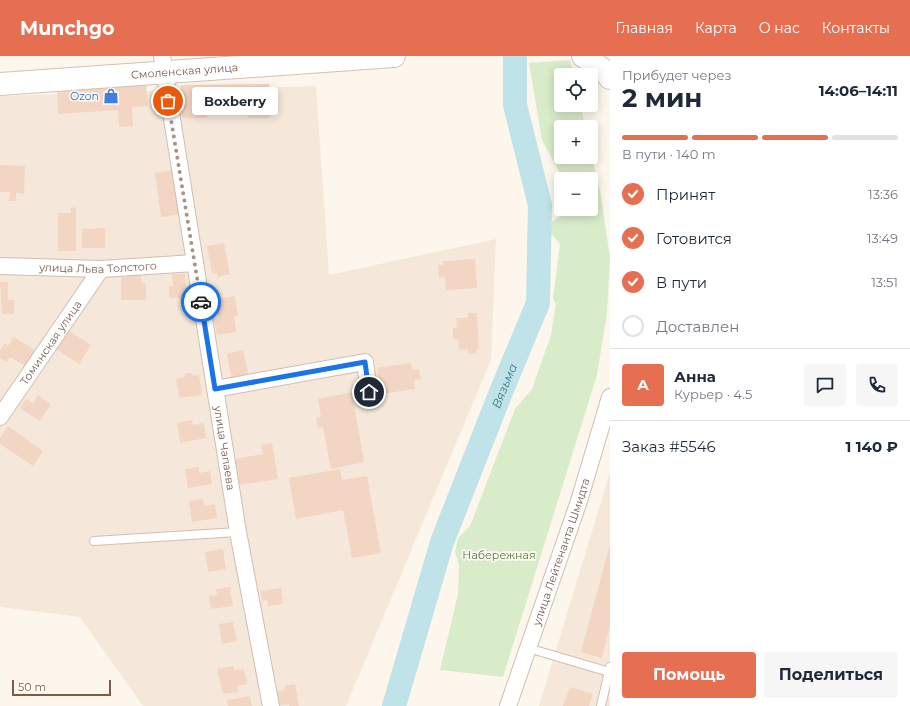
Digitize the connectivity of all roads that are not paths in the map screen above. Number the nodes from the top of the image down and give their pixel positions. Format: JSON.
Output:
{"nodes":[{"id":1,"x":394,"y":56,"type":"edge"},
{"id":2,"x":583,"y":56,"type":"edge"},
{"id":3,"x":163,"y":64,"type":"edge"},
{"id":4,"x":610,"y":78,"type":"edge"},
{"id":5,"x":0,"y":84,"type":"edge"},
{"id":6,"x":195,"y":263,"type":"junction"},
{"id":7,"x":0,"y":266,"type":"edge"},
{"id":8,"x":101,"y":269,"type":"junction"},
{"id":9,"x":215,"y":389,"type":"junction"},
{"id":10,"x":369,"y":392,"type":"dead end"},
{"id":11,"x":610,"y":397,"type":"edge"},
{"id":12,"x":0,"y":417,"type":"edge"},
{"id":13,"x":238,"y":532,"type":"junction"},
{"id":14,"x":94,"y":541,"type":"dead end"},
{"id":15,"x":528,"y":648,"type":"junction"},
{"id":16,"x":609,"y":669,"type":"edge"},
{"id":17,"x":271,"y":706,"type":"edge"},
{"id":18,"x":508,"y":706,"type":"edge"},
{"id":19,"x":601,"y":706,"type":"edge"}],
"edges":[{"from":1,"to":3,"type":"main road","name":"Смоленская улица"},
{"from":2,"to":4,"type":"main road"},
{"from":3,"to":5,"type":"main road","name":"Смоленская улица"},
{"from":3,"to":6,"type":"street","name":"улица Чапаева"},
{"from":6,"to":8,"type":"street","name":"улица Льва Толстого"},
{"from":6,"to":9,"type":"street","name":"улица Чапаева"},
{"from":7,"to":8,"type":"street","name":"улица Льва Толстого"},
{"from":8,"to":12,"type":"street","name":"Томинская улица"},
{"from":9,"to":10,"type":"street"},
{"from":9,"to":13,"type":"street","name":"улица Чапаева"},
{"from":11,"to":15,"type":"street","name":"улица Лейтенанта Шмидта"},
{"from":13,"to":14,"type":"lane"},
{"from":13,"to":17,"type":"street","name":"улица Чапаева"},
{"from":15,"to":16,"type":"lane"},
{"from":15,"to":18,"type":"street","name":"улица Лейтенанта Шмидта"},
{"from":16,"to":19,"type":"lane"}]}
